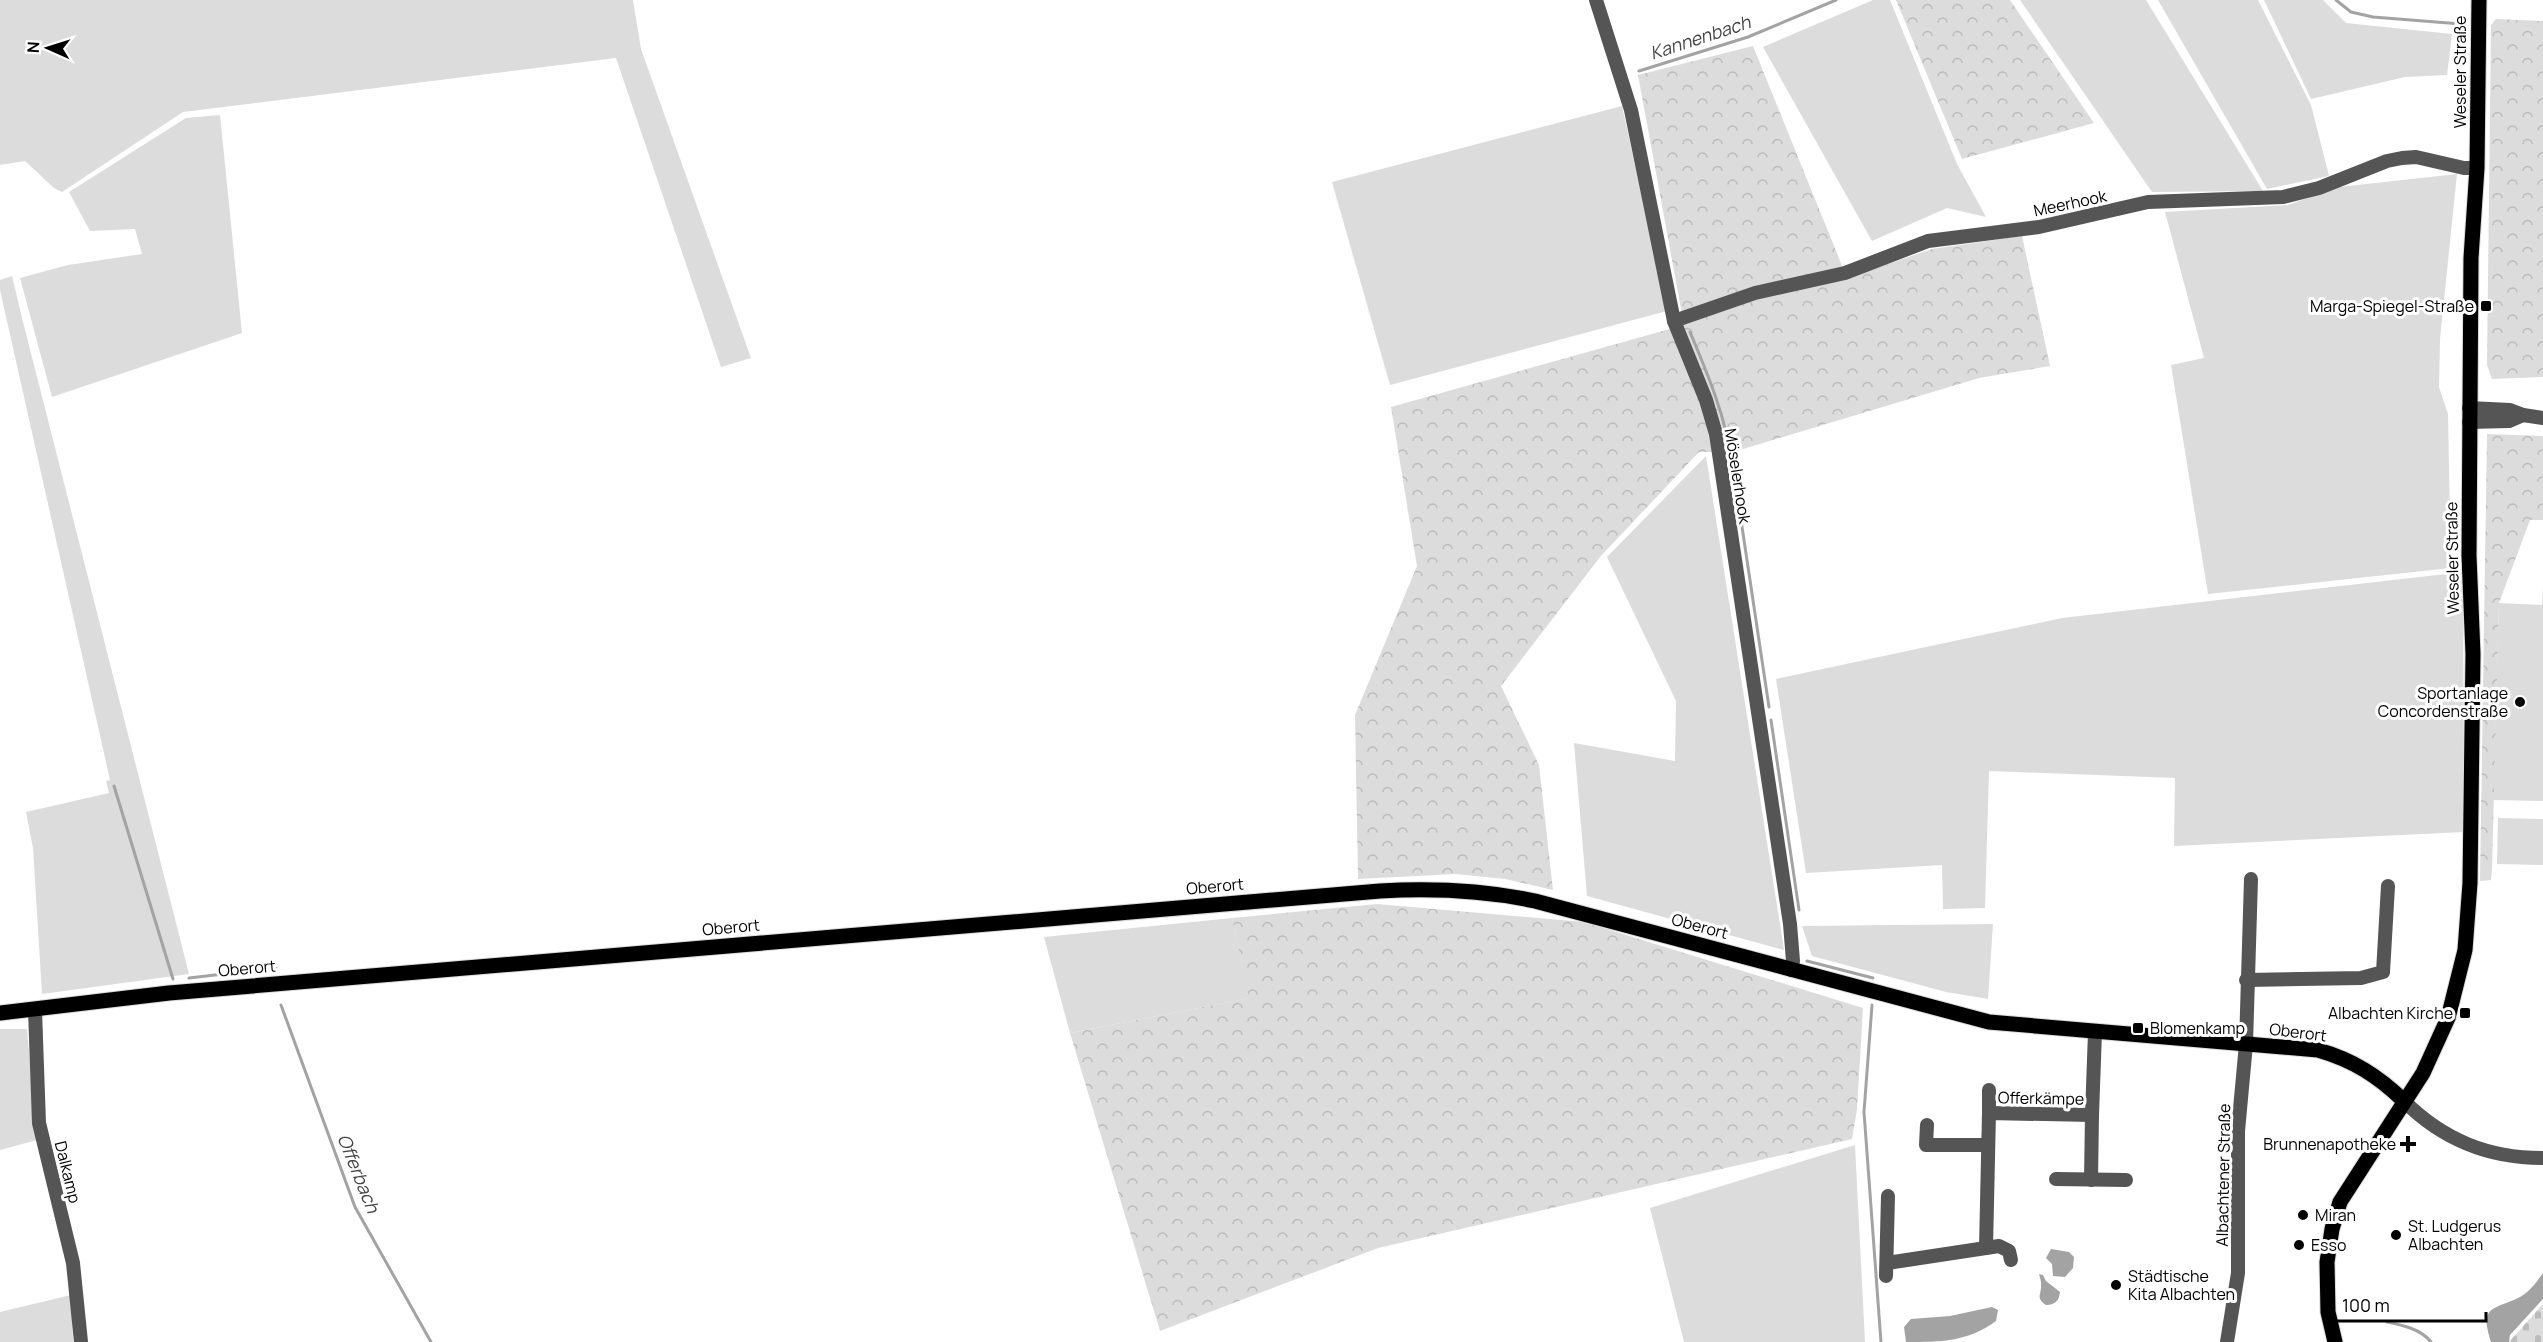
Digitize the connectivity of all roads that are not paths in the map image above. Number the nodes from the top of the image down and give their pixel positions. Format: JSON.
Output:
{"nodes":[{"id":1,"x":1596,"y":0,"type":"edge"},
{"id":2,"x":2479,"y":0,"type":"edge"},
{"id":3,"x":2477,"y":168,"type":"junction"},
{"id":4,"x":1674,"y":321,"type":"junction"},
{"id":5,"x":2469,"y":415,"type":"junction"},
{"id":6,"x":2543,"y":418,"type":"edge"},
{"id":7,"x":2251,"y":879,"type":"dead end"},
{"id":8,"x":2388,"y":886,"type":"dead end"},
{"id":9,"x":1791,"y":970,"type":"junction"},
{"id":10,"x":2246,"y":980,"type":"junction"},
{"id":11,"x":35,"y":1010,"type":"junction"},
{"id":12,"x":0,"y":1013,"type":"edge"},
{"id":13,"x":2095,"y":1032,"type":"junction"},
{"id":14,"x":2246,"y":1044,"type":"junction"},
{"id":15,"x":1989,"y":1090,"type":"dead end"},
{"id":16,"x":2404,"y":1101,"type":"junction"},
{"id":17,"x":1989,"y":1113,"type":"junction"},
{"id":18,"x":2092,"y":1115,"type":"junction"},
{"id":19,"x":1927,"y":1125,"type":"dead end"},
{"id":20,"x":1988,"y":1145,"type":"junction"},
{"id":21,"x":2543,"y":1158,"type":"edge"},
{"id":22,"x":2056,"y":1179,"type":"dead end"},
{"id":23,"x":2091,"y":1180,"type":"junction"},
{"id":24,"x":2126,"y":1180,"type":"dead end"},
{"id":25,"x":1888,"y":1196,"type":"dead end"},
{"id":26,"x":1986,"y":1248,"type":"junction"},
{"id":27,"x":2011,"y":1260,"type":"dead end"},
{"id":28,"x":81,"y":1342,"type":"edge"},
{"id":29,"x":2227,"y":1342,"type":"edge"},
{"id":30,"x":2335,"y":1342,"type":"edge"}],
"edges":[{"from":1,"to":4,"type":"street","name":"Möselerhook"},
{"from":2,"to":3,"type":"main road","name":"Weseler Straße"},
{"from":3,"to":4,"type":"street","name":"Meerhook"},
{"from":3,"to":5,"type":"main road","name":"Weseler Straße"},
{"from":4,"to":9,"type":"street","name":"Möselerhook"},
{"from":5,"to":6,"type":"street"},
{"from":5,"to":16,"type":"main road","name":"Weseler Straße"},
{"from":7,"to":10,"type":"street"},
{"from":8,"to":10,"type":"street"},
{"from":9,"to":11,"type":"main road","name":"Oberort"},
{"from":9,"to":13,"type":"main road","name":"Oberort"},
{"from":10,"to":14,"type":"street"},
{"from":11,"to":12,"type":"main road","name":"Oberort"},
{"from":11,"to":28,"type":"street","name":"Dalkamp"},
{"from":13,"to":14,"type":"main road","name":"Oberort"},
{"from":13,"to":18,"type":"street","name":"Offerkämpe"},
{"from":14,"to":16,"type":"main road","name":"Oberort"},
{"from":14,"to":29,"type":"street","name":"Albachtener Straße"},
{"from":15,"to":17,"type":"street","name":"Offerkämpe"},
{"from":16,"to":21,"type":"street"},
{"from":16,"to":30,"type":"main road","name":"Weseler Straße"},
{"from":17,"to":18,"type":"street","name":"Offerkämpe"},
{"from":17,"to":20,"type":"street","name":"Offerkämpe"},
{"from":18,"to":23,"type":"street","name":"Offerkämpe"},
{"from":19,"to":20,"type":"street"},
{"from":20,"to":26,"type":"street","name":"Offerkämpe"},
{"from":22,"to":23,"type":"street"},
{"from":23,"to":24,"type":"street"},
{"from":25,"to":26,"type":"street"},
{"from":26,"to":27,"type":"street"}]}
